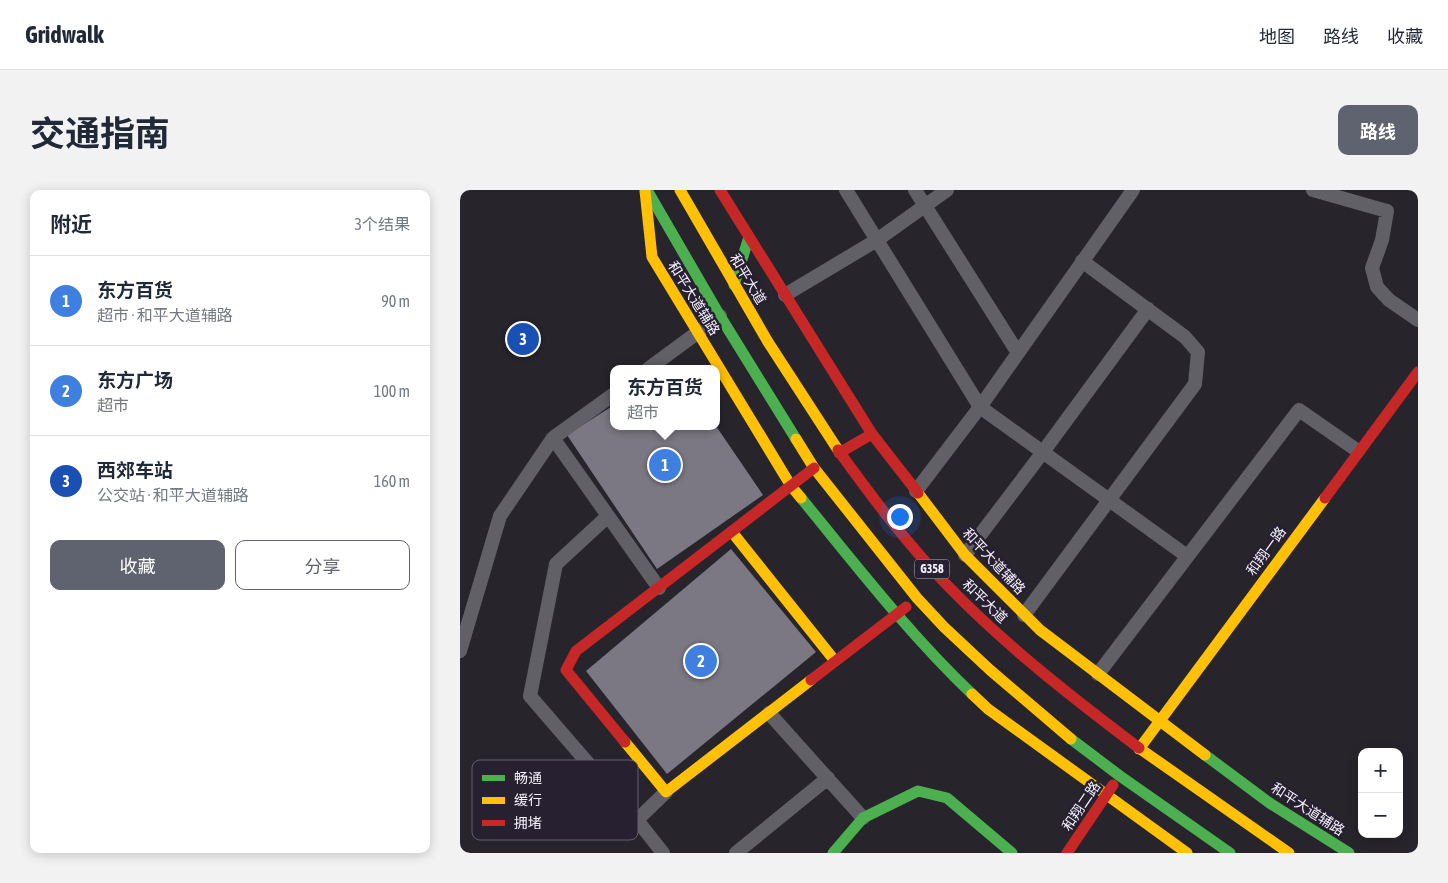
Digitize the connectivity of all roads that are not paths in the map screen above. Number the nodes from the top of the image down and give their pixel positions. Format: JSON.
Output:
{"nodes":[{"id":1,"x":646,"y":190,"type":"edge"},
{"id":2,"x":680,"y":190,"type":"edge"},
{"id":3,"x":720,"y":190,"type":"edge"},
{"id":4,"x":846,"y":190,"type":"edge"},
{"id":5,"x":915,"y":190,"type":"edge"},
{"id":6,"x":947,"y":190,"type":"edge"},
{"id":7,"x":1132,"y":190,"type":"edge"},
{"id":8,"x":1313,"y":190,"type":"edge"},
{"id":9,"x":924,"y":205,"type":"junction"},
{"id":10,"x":749,"y":237,"type":"junction"},
{"id":11,"x":876,"y":240,"type":"junction"},
{"id":12,"x":1082,"y":261,"type":"junction"},
{"id":13,"x":734,"y":285,"type":"junction"},
{"id":14,"x":785,"y":295,"type":"junction"},
{"id":15,"x":1148,"y":310,"type":"junction"},
{"id":16,"x":720,"y":316,"type":"junction"},
{"id":17,"x":1418,"y":320,"type":"edge"},
{"id":18,"x":698,"y":332,"type":"junction"},
{"id":19,"x":1018,"y":353,"type":"junction"},
{"id":20,"x":653,"y":365,"type":"edge"},
{"id":21,"x":718,"y":365,"type":"edge"},
{"id":22,"x":720,"y":368,"type":"edge"},
{"id":23,"x":1418,"y":372,"type":"edge"},
{"id":24,"x":610,"y":397,"type":"edge"},
{"id":25,"x":980,"y":407,"type":"junction"},
{"id":26,"x":872,"y":434,"type":"junction"},
{"id":27,"x":552,"y":438,"type":"junction"},
{"id":28,"x":1358,"y":451,"type":"junction"},
{"id":29,"x":1043,"y":452,"type":"junction"},
{"id":30,"x":827,"y":460,"type":"junction"},
{"id":31,"x":791,"y":486,"type":"junction"},
{"id":32,"x":916,"y":491,"type":"junction"},
{"id":33,"x":1110,"y":500,"type":"junction"},
{"id":34,"x":608,"y":516,"type":"junction"},
{"id":35,"x":732,"y":532,"type":"junction"},
{"id":36,"x":965,"y":555,"type":"junction"},
{"id":37,"x":1187,"y":556,"type":"junction"},
{"id":38,"x":659,"y":588,"type":"junction"},
{"id":39,"x":917,"y":598,"type":"junction"},
{"id":40,"x":896,"y":614,"type":"junction"},
{"id":41,"x":1024,"y":615,"type":"junction"},
{"id":42,"x":460,"y":652,"type":"edge"},
{"id":43,"x":835,"y":661,"type":"junction"},
{"id":44,"x":1098,"y":674,"type":"junction"},
{"id":45,"x":769,"y":712,"type":"junction"},
{"id":46,"x":1160,"y":720,"type":"junction"},
{"id":47,"x":1137,"y":753,"type":"junction"},
{"id":48,"x":585,"y":760,"type":"edge"},
{"id":49,"x":1122,"y":772,"type":"junction"},
{"id":50,"x":828,"y":778,"type":"junction"},
{"id":51,"x":666,"y":792,"type":"junction"},
{"id":52,"x":1104,"y":795,"type":"junction"},
{"id":53,"x":863,"y":818,"type":"junction"},
{"id":54,"x":638,"y":819,"type":"edge"},
{"id":55,"x":638,"y":821,"type":"edge"},
{"id":56,"x":664,"y":853,"type":"edge"},
{"id":57,"x":736,"y":853,"type":"edge"},
{"id":58,"x":833,"y":853,"type":"edge"},
{"id":59,"x":1012,"y":853,"type":"edge"},
{"id":60,"x":1067,"y":853,"type":"edge"},
{"id":61,"x":1187,"y":853,"type":"edge"},
{"id":62,"x":1230,"y":853,"type":"edge"},
{"id":63,"x":1289,"y":853,"type":"edge"},
{"id":64,"x":1350,"y":853,"type":"edge"}],
"edges":[{"from":1,"to":16,"type":"main road","name":"和平大道","number":"G358"},
{"from":1,"to":18,"type":"main road","name":"和平大道辅路"},
{"from":2,"to":13,"type":"main road","name":"和平大道","number":"G358"},
{"from":3,"to":10,"type":"main road","name":"和平大道辅路"},
{"from":4,"to":11,"type":"street"},
{"from":5,"to":9,"type":"street"},
{"from":6,"to":9,"type":"street"},
{"from":7,"to":12,"type":"street"},
{"from":8,"to":17,"type":"street"},
{"from":9,"to":11,"type":"street"},
{"from":9,"to":19,"type":"street"},
{"from":10,"to":13,"type":"main road"},
{"from":10,"to":14,"type":"main road","name":"和平大道辅路"},
{"from":11,"to":14,"type":"street"},
{"from":11,"to":25,"type":"street"},
{"from":12,"to":15,"type":"street"},
{"from":12,"to":19,"type":"street"},
{"from":13,"to":30,"type":"main road","name":"和平大道","number":"G358"},
{"from":14,"to":26,"type":"main road","name":"和平大道辅路"},
{"from":15,"to":29,"type":"street"},
{"from":15,"to":33,"type":"street"},
{"from":16,"to":18,"type":"street"},
{"from":16,"to":30,"type":"main road","name":"和平大道","number":"G358"},
{"from":18,"to":20,"type":"street"},
{"from":18,"to":21,"type":"main road","name":"和平大道辅路"},
{"from":19,"to":25,"type":"street"},
{"from":22,"to":31,"type":"main road","name":"和平大道辅路"},
{"from":23,"to":28,"type":"main road","name":"和翔一路"},
{"from":24,"to":27,"type":"street"},
{"from":25,"to":29,"type":"street"},
{"from":25,"to":32,"type":"street"},
{"from":26,"to":30,"type":"main road"},
{"from":26,"to":32,"type":"main road","name":"和平大道辅路"},
{"from":27,"to":34,"type":"street"},
{"from":27,"to":42,"type":"street"},
{"from":28,"to":37,"type":"street"},
{"from":28,"to":46,"type":"main road","name":"和翔一路"},
{"from":29,"to":33,"type":"street"},
{"from":29,"to":36,"type":"street"},
{"from":30,"to":31,"type":"main road"},
{"from":30,"to":39,"type":"main road","name":"和平大道","number":"G358"},
{"from":30,"to":47,"type":"main road","name":"和平大道","number":"G358"},
{"from":31,"to":35,"type":"main road"},
{"from":31,"to":40,"type":"main road","name":"和平大道辅路"},
{"from":32,"to":36,"type":"main road","name":"和平大道辅路"},
{"from":33,"to":37,"type":"street"},
{"from":33,"to":41,"type":"street"},
{"from":34,"to":38,"type":"street"},
{"from":34,"to":48,"type":"street"},
{"from":35,"to":38,"type":"main road"},
{"from":35,"to":43,"type":"main road"},
{"from":36,"to":41,"type":"main road","name":"和平大道辅路"},
{"from":37,"to":44,"type":"street"},
{"from":38,"to":51,"type":"main road"},
{"from":39,"to":40,"type":"main road"},
{"from":39,"to":49,"type":"main road","name":"和平大道","number":"G358"},
{"from":40,"to":43,"type":"main road"},
{"from":40,"to":52,"type":"main road","name":"和平大道辅路"},
{"from":41,"to":44,"type":"main road","name":"和平大道辅路"},
{"from":43,"to":45,"type":"main road"},
{"from":44,"to":46,"type":"main road","name":"和平大道辅路"},
{"from":45,"to":50,"type":"street"},
{"from":45,"to":51,"type":"main road"},
{"from":46,"to":47,"type":"main road","name":"和翔一路"},
{"from":46,"to":64,"type":"main road","name":"和平大道辅路"},
{"from":47,"to":63,"type":"main road","name":"和平大道","number":"G358"},
{"from":49,"to":52,"type":"main road","name":"和翔二路"},
{"from":49,"to":62,"type":"main road","name":"和平大道","number":"G358"},
{"from":50,"to":53,"type":"street"},
{"from":50,"to":57,"type":"street"},
{"from":51,"to":54,"type":"street"},
{"from":52,"to":60,"type":"main road","name":"和翔二路"},
{"from":52,"to":61,"type":"main road","name":"和平大道辅路"},
{"from":53,"to":58,"type":"main road"},
{"from":53,"to":59,"type":"main road"},
{"from":55,"to":56,"type":"street"}]}
